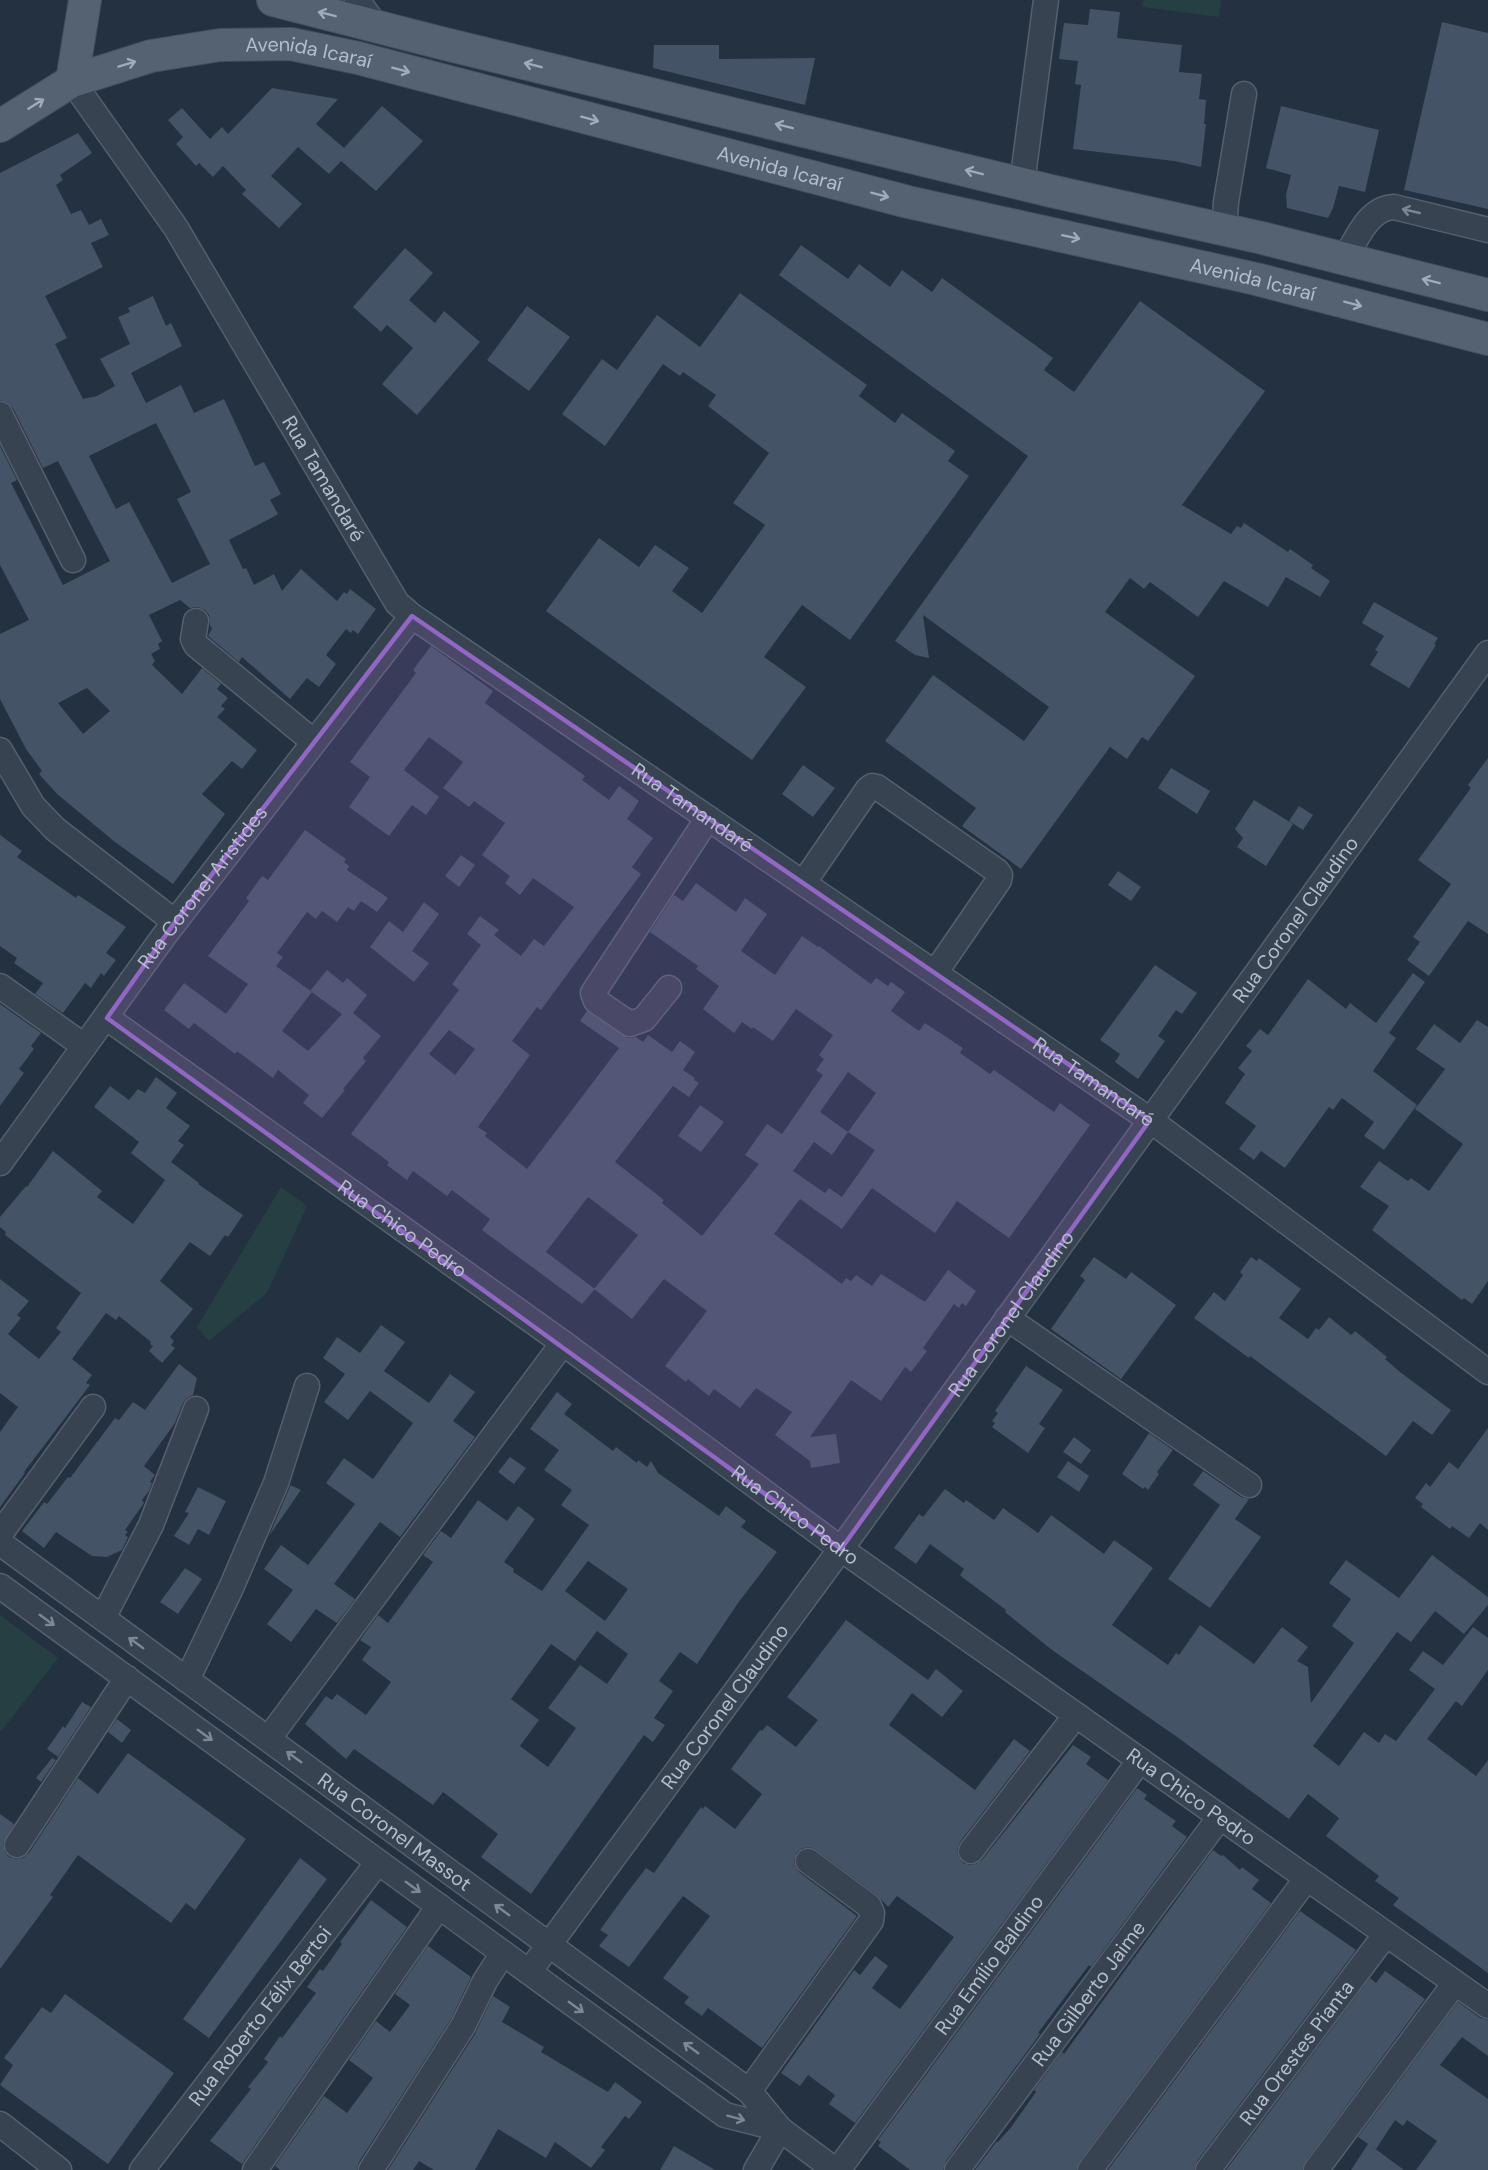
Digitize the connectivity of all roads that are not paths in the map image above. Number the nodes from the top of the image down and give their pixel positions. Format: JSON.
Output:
{"nodes":[{"id":1,"x":85,"y":0,"type":"edge"},
{"id":2,"x":273,"y":0,"type":"edge"},
{"id":3,"x":357,"y":0,"type":"edge"},
{"id":4,"x":1046,"y":0,"type":"edge"},
{"id":5,"x":376,"y":26,"type":"junction"},
{"id":6,"x":72,"y":81,"type":"junction"},
{"id":7,"x":1244,"y":94,"type":"dead end"},
{"id":8,"x":0,"y":126,"type":"edge"},
{"id":9,"x":1022,"y":184,"type":"junction"},
{"id":10,"x":1224,"y":230,"type":"junction"},
{"id":11,"x":1488,"y":230,"type":"edge"},
{"id":12,"x":1262,"y":238,"type":"junction"},
{"id":13,"x":1126,"y":249,"type":"junction"},
{"id":14,"x":1345,"y":259,"type":"junction"},
{"id":15,"x":1256,"y":279,"type":"junction"},
{"id":16,"x":1488,"y":296,"type":"edge"},
{"id":17,"x":1488,"y":339,"type":"edge"},
{"id":18,"x":0,"y":414,"type":"edge"},
{"id":19,"x":73,"y":560,"type":"dead end"},
{"id":20,"x":412,"y":616,"type":"junction"},
{"id":21,"x":196,"y":621,"type":"dead end"},
{"id":22,"x":1485,"y":663,"type":"edge"},
{"id":23,"x":314,"y":742,"type":"junction"},
{"id":24,"x":0,"y":750,"type":"edge"},
{"id":25,"x":708,"y":818,"type":"junction"},
{"id":26,"x":804,"y":882,"type":"junction"},
{"id":27,"x":175,"y":921,"type":"junction"},
{"id":28,"x":935,"y":973,"type":"junction"},
{"id":29,"x":0,"y":986,"type":"edge"},
{"id":30,"x":669,"y":988,"type":"dead end"},
{"id":31,"x":107,"y":1018,"type":"junction"},
{"id":32,"x":84,"y":1046,"type":"junction"},
{"id":33,"x":1150,"y":1120,"type":"junction"},
{"id":34,"x":0,"y":1163,"type":"edge"},
{"id":35,"x":1007,"y":1318,"type":"junction"},
{"id":36,"x":562,"y":1343,"type":"junction"},
{"id":37,"x":1488,"y":1372,"type":"edge"},
{"id":38,"x":306,"y":1386,"type":"dead end"},
{"id":39,"x":93,"y":1407,"type":"dead end"},
{"id":40,"x":196,"y":1409,"type":"dead end"},
{"id":41,"x":1249,"y":1485,"type":"dead end"},
{"id":42,"x":0,"y":1534,"type":"edge"},
{"id":43,"x":0,"y":1544,"type":"edge"},
{"id":44,"x":841,"y":1549,"type":"junction"},
{"id":45,"x":0,"y":1586,"type":"edge"},
{"id":46,"x":103,"y":1618,"type":"junction"},
{"id":47,"x":127,"y":1678,"type":"junction"},
{"id":48,"x":187,"y":1680,"type":"junction"},
{"id":49,"x":1076,"y":1715,"type":"junction"},
{"id":50,"x":269,"y":1738,"type":"junction"},
{"id":51,"x":1140,"y":1760,"type":"junction"},
{"id":52,"x":1220,"y":1817,"type":"junction"},
{"id":53,"x":16,"y":1845,"type":"dead end"},
{"id":54,"x":971,"y":1851,"type":"dead end"},
{"id":55,"x":808,"y":1861,"type":"dead end"},
{"id":56,"x":378,"y":1862,"type":"junction"},
{"id":57,"x":1307,"y":1878,"type":"junction"},
{"id":58,"x":439,"y":1906,"type":"junction"},
{"id":59,"x":1386,"y":1934,"type":"junction"},
{"id":60,"x":550,"y":1944,"type":"junction"},
{"id":61,"x":503,"y":1953,"type":"junction"},
{"id":62,"x":529,"y":1972,"type":"junction"},
{"id":63,"x":1455,"y":1983,"type":"junction"},
{"id":64,"x":1488,"y":2006,"type":"edge"},
{"id":65,"x":749,"y":2091,"type":"junction"},
{"id":66,"x":0,"y":2124,"type":"edge"},
{"id":67,"x":780,"y":2129,"type":"junction"},
{"id":68,"x":59,"y":2170,"type":"edge"},
{"id":69,"x":142,"y":2170,"type":"edge"},
{"id":70,"x":255,"y":2170,"type":"edge"},
{"id":71,"x":371,"y":2170,"type":"edge"},
{"id":72,"x":756,"y":2170,"type":"edge"},
{"id":73,"x":837,"y":2170,"type":"edge"},
{"id":74,"x":957,"y":2170,"type":"edge"},
{"id":75,"x":1090,"y":2170,"type":"edge"},
{"id":76,"x":1208,"y":2170,"type":"edge"},
{"id":77,"x":1316,"y":2170,"type":"edge"}],
"edges":[{"from":1,"to":6,"type":"main road"},
{"from":5,"to":2,"type":"main road","name":"Avenida Icaraí","one_way":true},
{"from":3,"to":5,"type":"street"},
{"from":4,"to":9,"type":"street"},
{"from":9,"to":5,"type":"main road","name":"Avenida Icaraí","one_way":true},
{"from":8,"to":6,"type":"main road","name":"Avenida Icaraí","one_way":true},
{"from":6,"to":13,"type":"main road","name":"Avenida Icaraí","one_way":true},
{"from":6,"to":20,"type":"street","name":"Rua Tamandaré"},
{"from":7,"to":10,"type":"street"},
{"from":9,"to":10,"type":"main road","name":"Avenida Icaraí"},
{"from":10,"to":12,"type":"main road","name":"Avenida Icaraí"},
{"from":10,"to":13,"type":"main road"},
{"from":11,"to":14,"type":"street","one_way":true},
{"from":12,"to":14,"type":"main road","name":"Avenida Icaraí"},
{"from":12,"to":15,"type":"main road"},
{"from":13,"to":15,"type":"main road","name":"Avenida Icaraí"},
{"from":16,"to":14,"type":"main road","name":"Avenida Icaraí","one_way":true},
{"from":15,"to":17,"type":"main road","name":"Avenida Icaraí","one_way":true},
{"from":18,"to":19,"type":"street"},
{"from":20,"to":23,"type":"street","name":"Rua Coronel Aristides"},
{"from":20,"to":25,"type":"street","name":"Rua Tamandaré"},
{"from":21,"to":23,"type":"street"},
{"from":22,"to":33,"type":"street","name":"Rua Coronel Claudino"},
{"from":23,"to":27,"type":"street","name":"Rua Coronel Aristides"},
{"from":24,"to":27,"type":"street"},
{"from":25,"to":26,"type":"street","name":"Rua Tamandaré"},
{"from":25,"to":30,"type":"street"},
{"from":26,"to":28,"type":"street","name":"Rua Tamandaré"},
{"from":26,"to":28,"type":"street"},
{"from":27,"to":31,"type":"street","name":"Rua Coronel Aristides"},
{"from":28,"to":33,"type":"street","name":"Rua Tamandaré"},
{"from":29,"to":32,"type":"street"},
{"from":31,"to":32,"type":"street","name":"Rua Coronel Aristides"},
{"from":31,"to":36,"type":"street","name":"Rua Chico Pedro"},
{"from":32,"to":34,"type":"street","name":"Rua Coronel Aristides"},
{"from":33,"to":35,"type":"street","name":"Rua Coronel Claudino"},
{"from":33,"to":37,"type":"street","name":"Rua Tamandaré"},
{"from":35,"to":41,"type":"street"},
{"from":35,"to":44,"type":"street","name":"Rua Coronel Claudino"},
{"from":36,"to":44,"type":"street","name":"Rua Chico Pedro"},
{"from":36,"to":50,"type":"street"},
{"from":38,"to":48,"type":"street"},
{"from":39,"to":42,"type":"street"},
{"from":40,"to":46,"type":"street"},
{"from":43,"to":46,"type":"street","name":"Rua Coronel Massot"},
{"from":44,"to":49,"type":"street","name":"Rua Chico Pedro"},
{"from":44,"to":60,"type":"street","name":"Rua Coronel Claudino"},
{"from":45,"to":47,"type":"street","name":"Rua Coronel Massot","one_way":true},
{"from":48,"to":46,"type":"street","name":"Rua Coronel Massot","one_way":true},
{"from":47,"to":53,"type":"street"},
{"from":47,"to":56,"type":"street","name":"Rua Coronel Massot","one_way":true},
{"from":48,"to":50,"type":"street","name":"Rua Coronel Massot"},
{"from":49,"to":51,"type":"street","name":"Rua Chico Pedro"},
{"from":49,"to":54,"type":"street"},
{"from":60,"to":50,"type":"street","name":"Rua Coronel Massot","one_way":true},
{"from":51,"to":52,"type":"street","name":"Rua Chico Pedro"},
{"from":51,"to":73,"type":"street","name":"Rua Emílio Baldino"},
{"from":52,"to":57,"type":"street","name":"Rua Chico Pedro"},
{"from":52,"to":74,"type":"street","name":"Rua Gilberto Jaime"},
{"from":55,"to":65,"type":"street"},
{"from":56,"to":58,"type":"street","name":"Rua Coronel Massot","one_way":true},
{"from":56,"to":69,"type":"street","name":"Rua Roberto Félix Bertoi"},
{"from":57,"to":59,"type":"street","name":"Rua Chico Pedro"},
{"from":57,"to":75,"type":"street"},
{"from":58,"to":61,"type":"street","name":"Rua Coronel Massot"},
{"from":58,"to":70,"type":"street"},
{"from":59,"to":63,"type":"street","name":"Rua Chico Pedro"},
{"from":59,"to":76,"type":"street","name":"Rua Orestes Pianta"},
{"from":60,"to":62,"type":"street","name":"Rua Coronel Claudino"},
{"from":65,"to":60,"type":"street","name":"Rua Coronel Massot","one_way":true},
{"from":61,"to":62,"type":"street","name":"Rua Coronel Massot"},
{"from":61,"to":71,"type":"street"},
{"from":62,"to":67,"type":"street","name":"Rua Coronel Massot","one_way":true},
{"from":63,"to":64,"type":"street","name":"Rua Chico Pedro"},
{"from":63,"to":77,"type":"street"},
{"from":65,"to":67,"type":"street","name":"Rua Coronel Massot"},
{"from":66,"to":68,"type":"street"},
{"from":67,"to":72,"type":"street"},
{"from":67,"to":73,"type":"street","name":"Rua Coronel Massot"}]}
